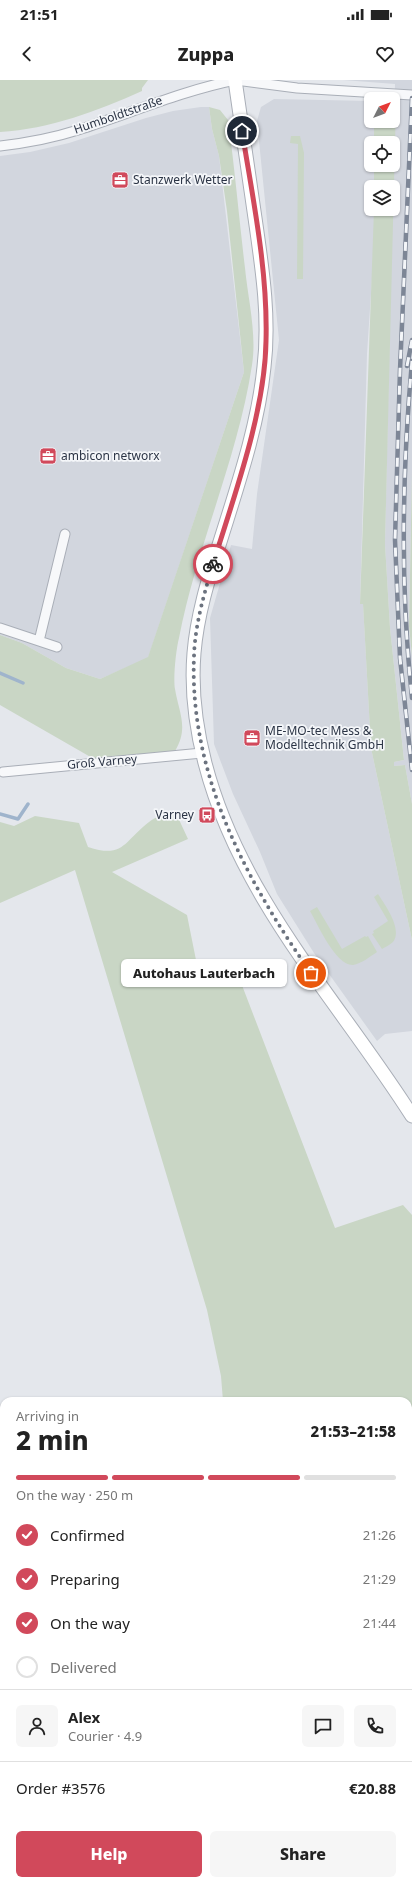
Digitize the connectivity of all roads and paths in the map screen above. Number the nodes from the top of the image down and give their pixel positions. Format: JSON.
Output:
{"nodes":[{"id":1,"x":235,"y":80,"type":"edge"},
{"id":2,"x":412,"y":95,"type":"edge"},
{"id":3,"x":0,"y":146,"type":"edge"},
{"id":4,"x":65,"y":534,"type":"dead end"},
{"id":5,"x":0,"y":628,"type":"edge"},
{"id":6,"x":39,"y":641,"type":"junction"},
{"id":7,"x":56,"y":647,"type":"dead end"},
{"id":8,"x":202,"y":753,"type":"junction"},
{"id":9,"x":3,"y":772,"type":"dead end"},
{"id":10,"x":412,"y":1116,"type":"edge"}],
"edges":[{"from":1,"to":2,"type":"street"},
{"from":1,"to":3,"type":"street","name":"Humboldtstraße"},
{"from":1,"to":8,"type":"main road"},
{"from":4,"to":6,"type":"street"},
{"from":5,"to":6,"type":"street"},
{"from":6,"to":7,"type":"street"},
{"from":8,"to":9,"type":"street","name":"Groß Varney"},
{"from":8,"to":10,"type":"main road"}]}
